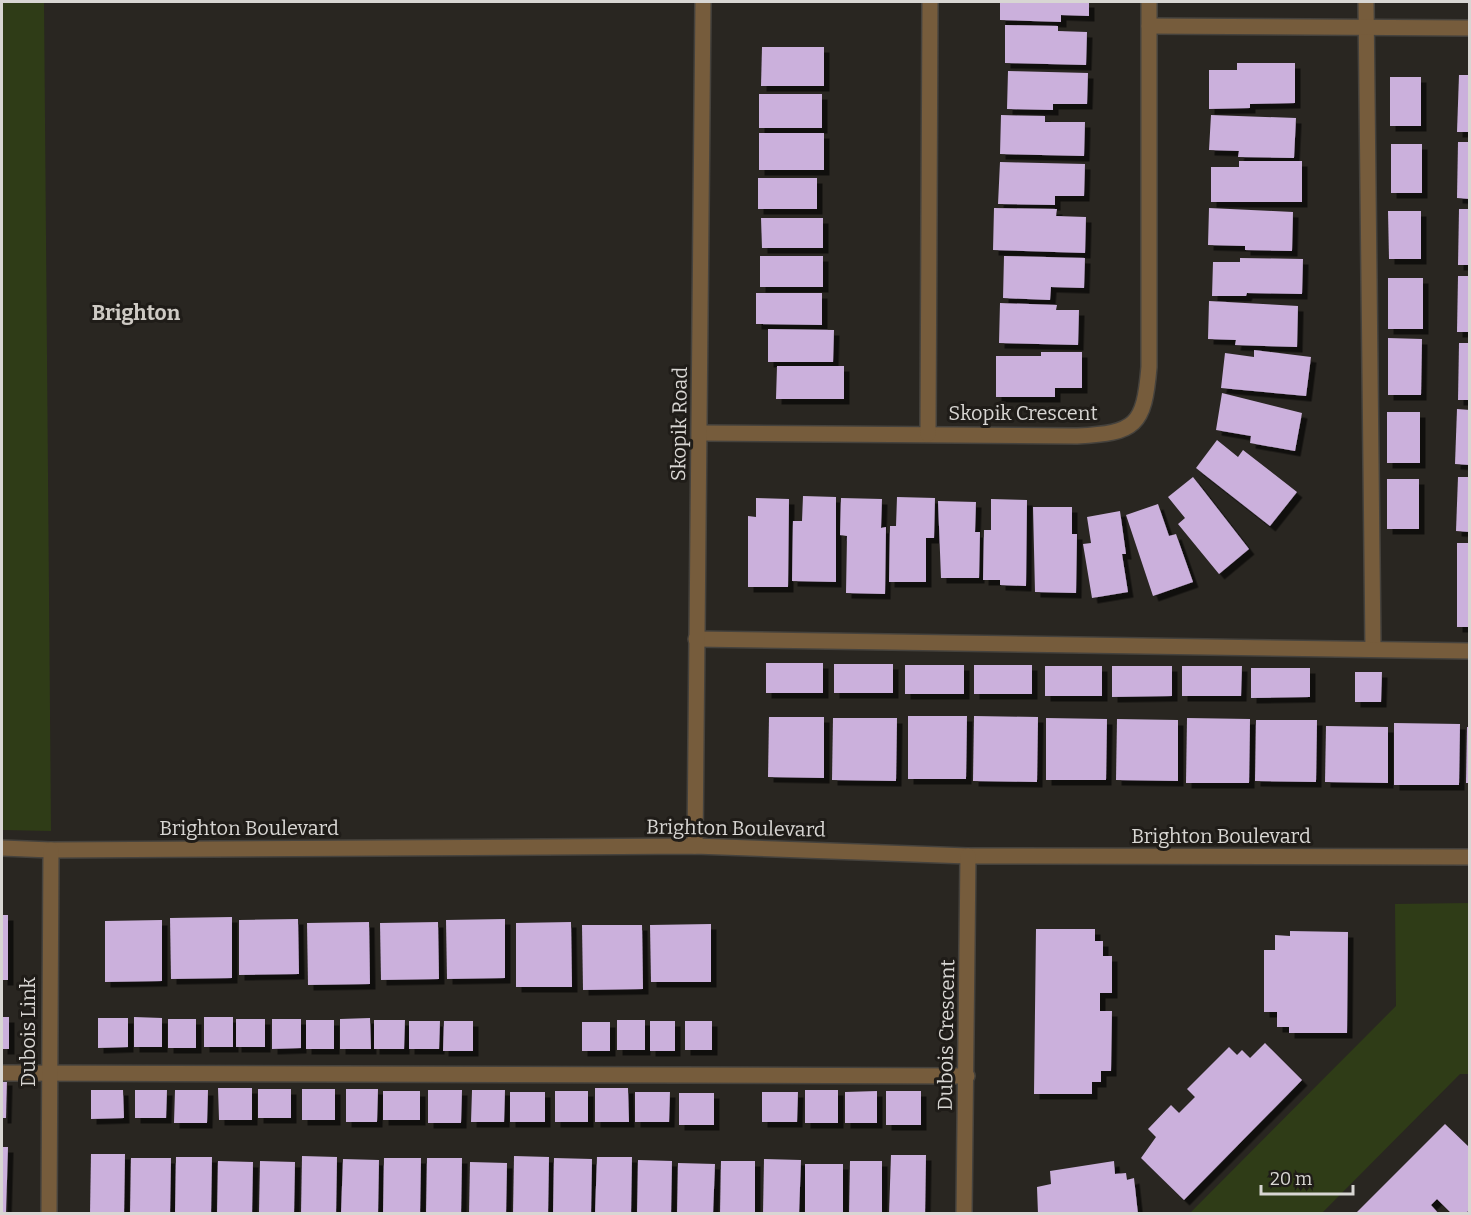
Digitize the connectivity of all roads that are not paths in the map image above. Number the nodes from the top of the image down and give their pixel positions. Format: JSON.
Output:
{"nodes":[{"id":1,"x":703,"y":2,"type":"edge"},
{"id":2,"x":930,"y":2,"type":"edge"},
{"id":3,"x":1149,"y":2,"type":"edge"},
{"id":4,"x":1366,"y":2,"type":"edge"},
{"id":5,"x":1149,"y":26,"type":"junction"},
{"id":6,"x":1366,"y":27,"type":"junction"},
{"id":7,"x":1470,"y":28,"type":"edge"},
{"id":8,"x":700,"y":433,"type":"junction"},
{"id":9,"x":928,"y":434,"type":"junction"},
{"id":10,"x":696,"y":639,"type":"junction"},
{"id":11,"x":1373,"y":649,"type":"junction"},
{"id":12,"x":1470,"y":651,"type":"edge"},
{"id":13,"x":695,"y":846,"type":"junction"},
{"id":14,"x":2,"y":848,"type":"edge"},
{"id":15,"x":51,"y":850,"type":"junction"},
{"id":16,"x":968,"y":856,"type":"junction"},
{"id":17,"x":1470,"y":857,"type":"edge"},
{"id":18,"x":2,"y":1072,"type":"edge"},
{"id":19,"x":49,"y":1073,"type":"junction"},
{"id":20,"x":967,"y":1076,"type":"junction"},
{"id":21,"x":49,"y":1214,"type":"edge"},
{"id":22,"x":964,"y":1214,"type":"edge"}],
"edges":[{"from":1,"to":8,"type":"street","name":"Skopik Road"},
{"from":2,"to":9,"type":"street"},
{"from":3,"to":5,"type":"street","name":"Skopik Crescent"},
{"from":4,"to":6,"type":"street"},
{"from":5,"to":6,"type":"street"},
{"from":5,"to":9,"type":"street","name":"Skopik Crescent"},
{"from":6,"to":7,"type":"street"},
{"from":6,"to":11,"type":"street"},
{"from":8,"to":9,"type":"street","name":"Skopik Crescent"},
{"from":8,"to":10,"type":"street","name":"Skopik Road"},
{"from":10,"to":11,"type":"street"},
{"from":10,"to":13,"type":"street","name":"Skopik Road"},
{"from":11,"to":12,"type":"street"},
{"from":13,"to":15,"type":"street","name":"Brighton Boulevard"},
{"from":13,"to":16,"type":"street","name":"Brighton Boulevard"},
{"from":14,"to":15,"type":"street","name":"Brighton Boulevard"},
{"from":15,"to":19,"type":"street","name":"Dubois Link"},
{"from":16,"to":17,"type":"street","name":"Brighton Boulevard"},
{"from":16,"to":20,"type":"street","name":"Dubois Crescent"},
{"from":18,"to":19,"type":"street"},
{"from":19,"to":20,"type":"street"},
{"from":19,"to":21,"type":"street","name":"Dubois Link"},
{"from":20,"to":22,"type":"street","name":"Dubois Crescent"}]}
